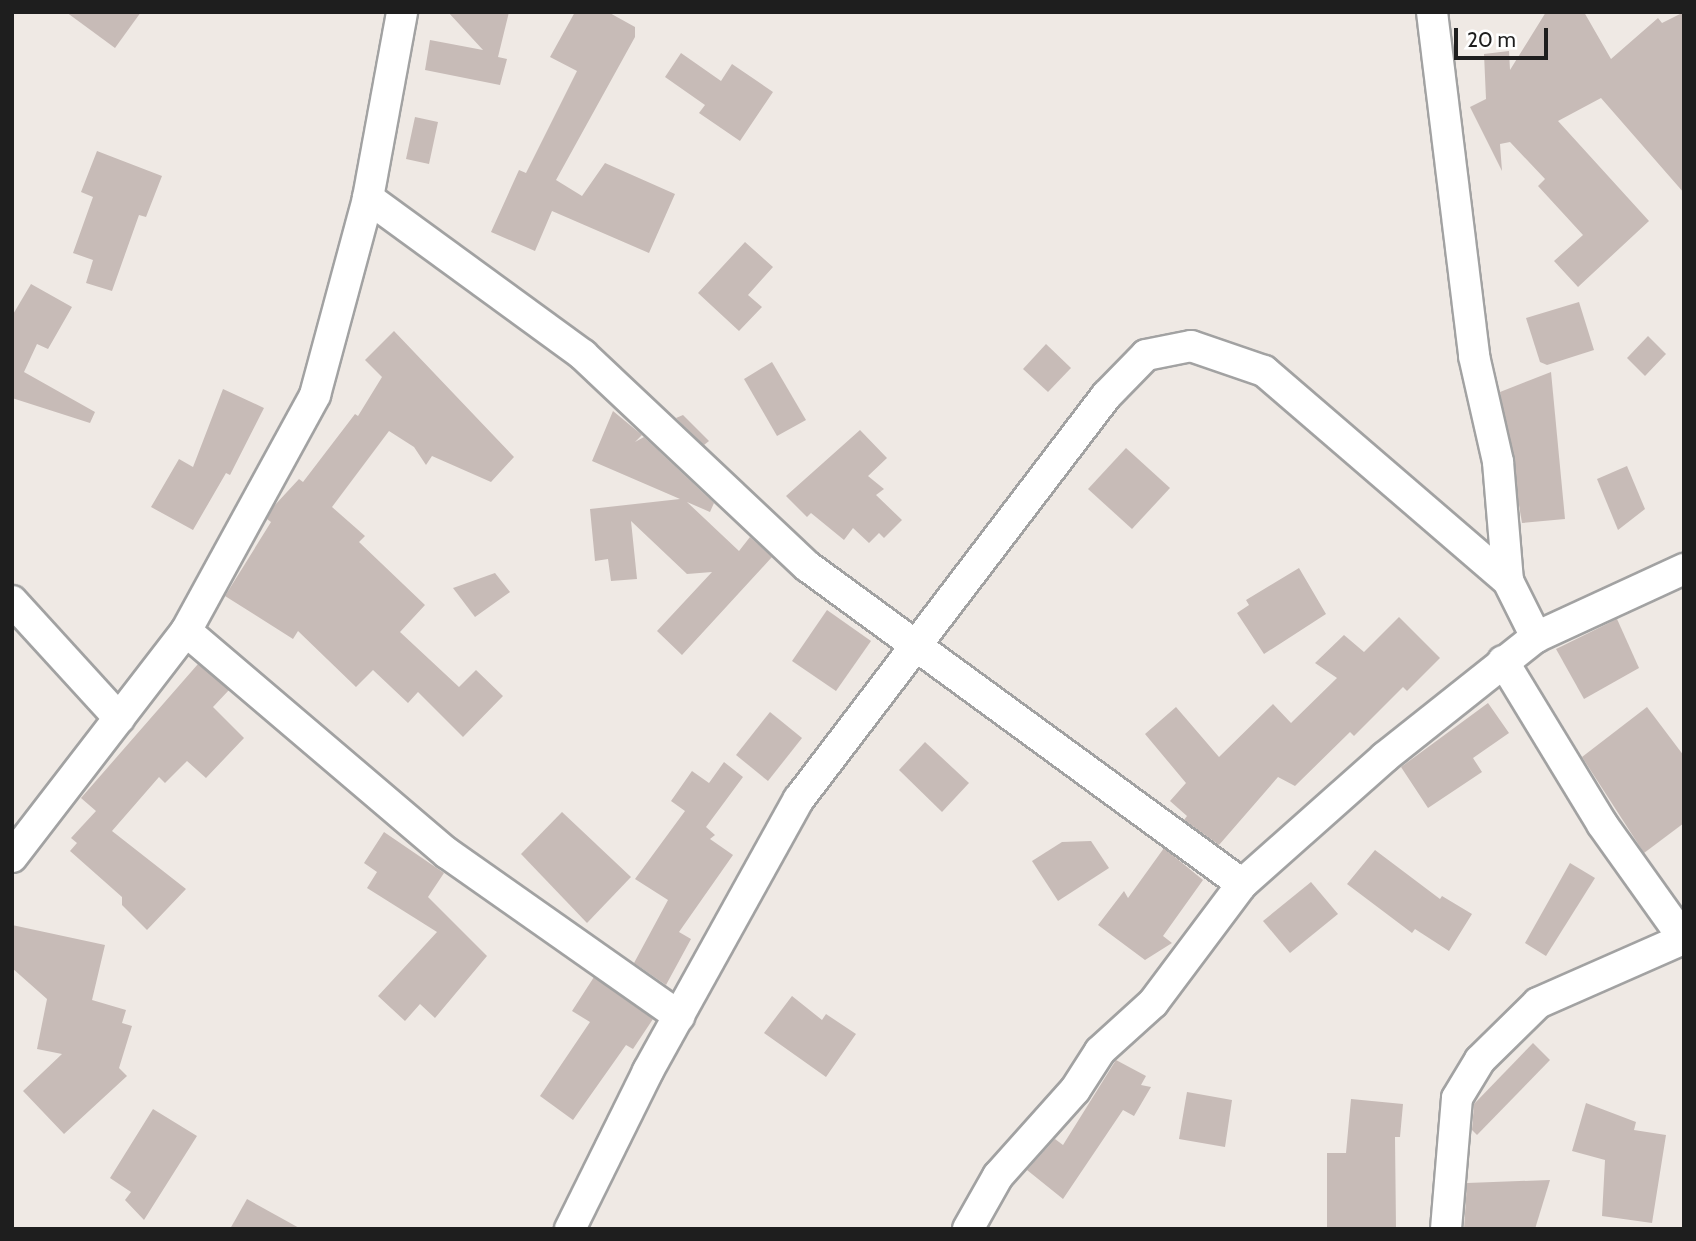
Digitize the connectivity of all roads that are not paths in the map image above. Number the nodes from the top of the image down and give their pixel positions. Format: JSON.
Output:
{"nodes":[{"id":1,"x":402,"y":12,"type":"edge"},
{"id":2,"x":1432,"y":12,"type":"edge"},
{"id":3,"x":368,"y":198,"type":"junction"},
{"id":4,"x":1684,"y":569,"type":"edge"},
{"id":5,"x":1508,"y":581,"type":"junction"},
{"id":6,"x":12,"y":601,"type":"edge"},
{"id":7,"x":186,"y":631,"type":"junction"},
{"id":8,"x":1536,"y":637,"type":"junction"},
{"id":9,"x":914,"y":647,"type":"junction"},
{"id":10,"x":1503,"y":662,"type":"junction"},
{"id":11,"x":119,"y":718,"type":"junction"},
{"id":12,"x":12,"y":857,"type":"edge"},
{"id":13,"x":1242,"y":884,"type":"junction"},
{"id":14,"x":1684,"y":939,"type":"edge"},
{"id":15,"x":679,"y":1016,"type":"junction"},
{"id":16,"x":570,"y":1229,"type":"edge"},
{"id":17,"x":968,"y":1229,"type":"edge"},
{"id":18,"x":1446,"y":1229,"type":"edge"}],
"edges":[{"from":1,"to":3,"type":"street"},
{"from":2,"to":5,"type":"street"},
{"from":3,"to":7,"type":"street"},
{"from":3,"to":9,"type":"street"},
{"from":4,"to":8,"type":"street"},
{"from":5,"to":8,"type":"street"},
{"from":5,"to":9,"type":"street"},
{"from":6,"to":11,"type":"street"},
{"from":7,"to":11,"type":"street"},
{"from":7,"to":15,"type":"street"},
{"from":8,"to":10,"type":"street"},
{"from":9,"to":13,"type":"street"},
{"from":9,"to":15,"type":"street"},
{"from":10,"to":13,"type":"street"},
{"from":10,"to":14,"type":"street"},
{"from":11,"to":12,"type":"street"},
{"from":13,"to":17,"type":"street"},
{"from":14,"to":18,"type":"street"},
{"from":15,"to":16,"type":"street"}]}
